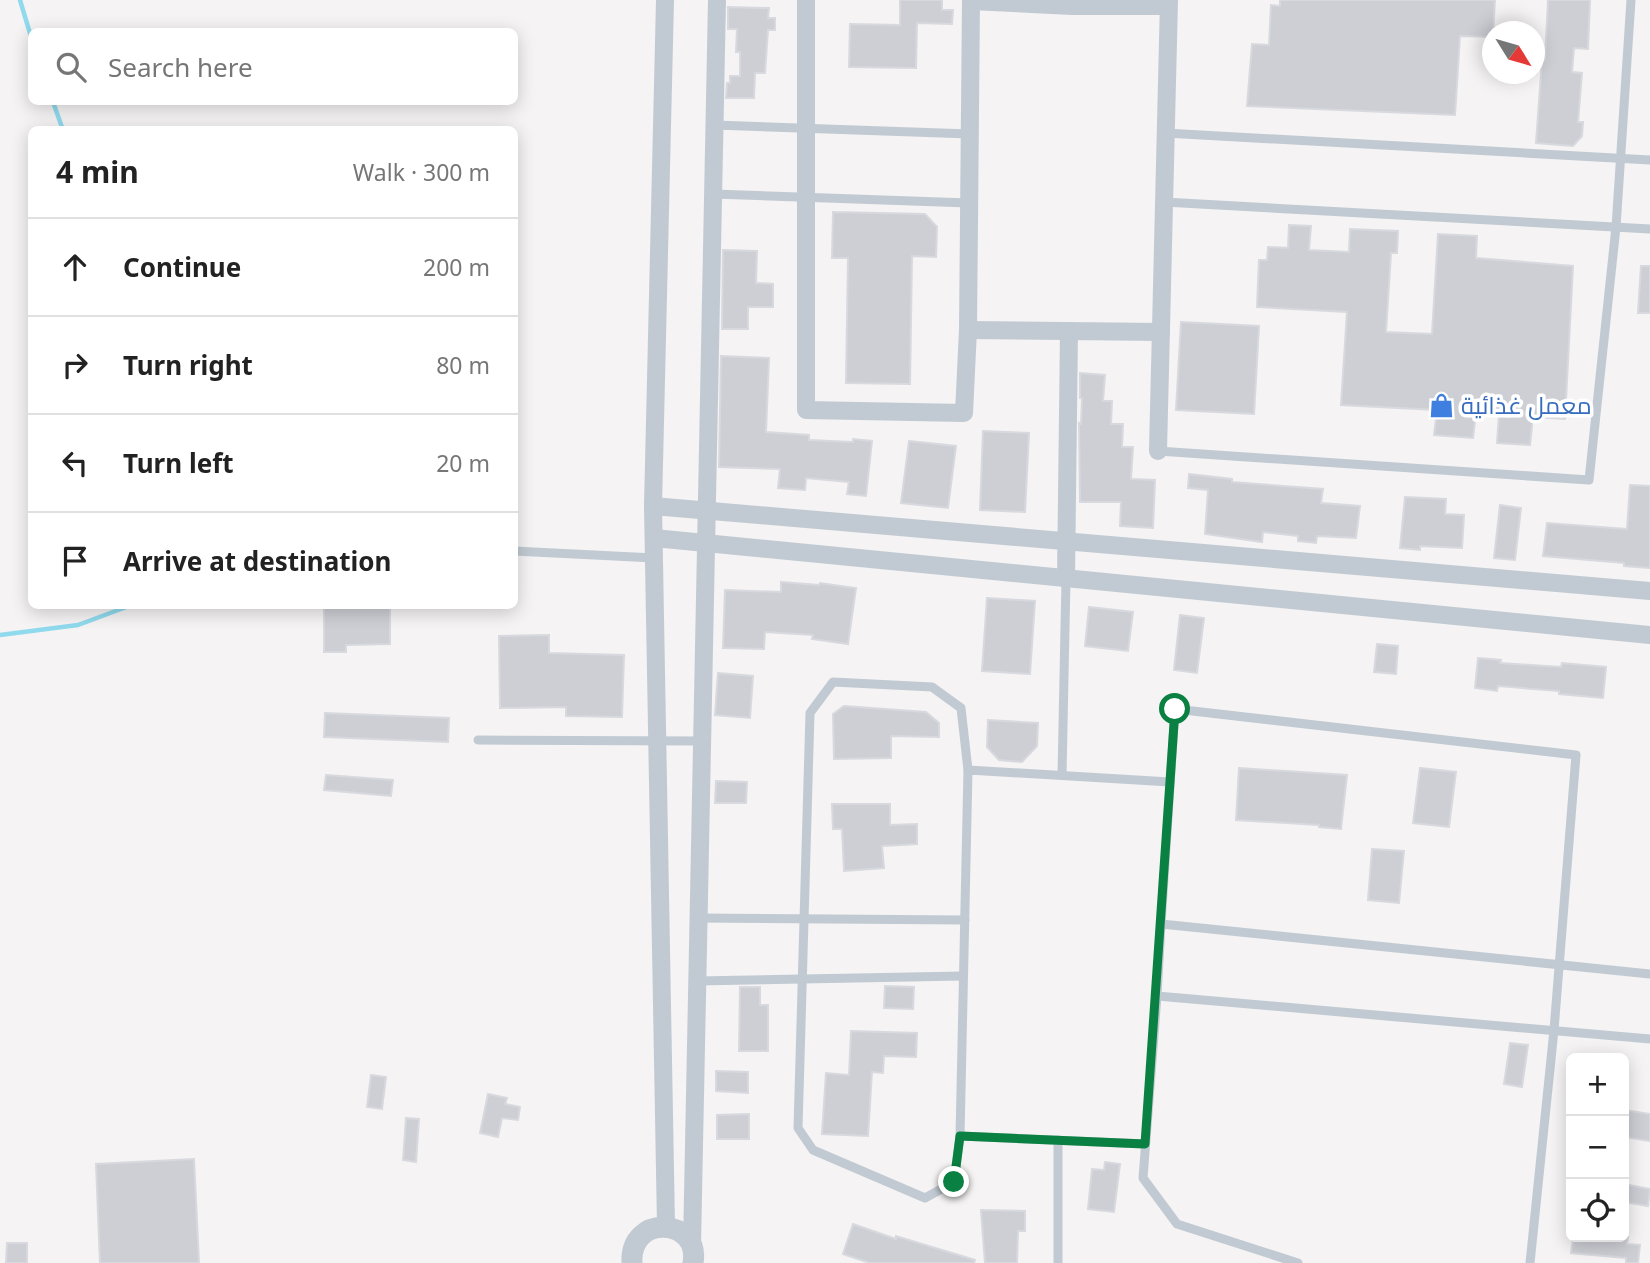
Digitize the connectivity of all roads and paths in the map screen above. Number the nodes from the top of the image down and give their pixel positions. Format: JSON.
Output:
{"nodes":[{"id":1,"x":665,"y":0,"type":"edge"},
{"id":2,"x":717,"y":0,"type":"edge"},
{"id":3,"x":806,"y":0,"type":"edge"},
{"id":4,"x":1631,"y":0,"type":"edge"},
{"id":5,"x":971,"y":1,"type":"edge"},
{"id":6,"x":1072,"y":3,"type":"edge"},
{"id":7,"x":1169,"y":3,"type":"edge"},
{"id":8,"x":714,"y":125,"type":"junction"},
{"id":9,"x":806,"y":128,"type":"junction"},
{"id":10,"x":1166,"y":133,"type":"junction"},
{"id":11,"x":970,"y":134,"type":"junction"},
{"id":12,"x":1620,"y":159,"type":"junction"},
{"id":13,"x":1650,"y":160,"type":"edge"},
{"id":14,"x":713,"y":194,"type":"junction"},
{"id":15,"x":806,"y":197,"type":"junction"},
{"id":16,"x":970,"y":202,"type":"junction"},
{"id":17,"x":1164,"y":202,"type":"junction"},
{"id":18,"x":1616,"y":227,"type":"junction"},
{"id":19,"x":1650,"y":229,"type":"edge"},
{"id":20,"x":968,"y":330,"type":"junction"},
{"id":21,"x":1069,"y":331,"type":"junction"},
{"id":22,"x":1161,"y":332,"type":"junction"},
{"id":23,"x":1158,"y":451,"type":"joint"},
{"id":24,"x":653,"y":506,"type":"junction"},
{"id":25,"x":706,"y":509,"type":"junction"},
{"id":26,"x":654,"y":538,"type":"junction"},
{"id":27,"x":1067,"y":541,"type":"junction"},
{"id":28,"x":706,"y":544,"type":"junction"},
{"id":29,"x":518,"y":551,"type":"edge"},
{"id":30,"x":654,"y":558,"type":"junction"},
{"id":31,"x":1066,"y":579,"type":"junction"},
{"id":32,"x":1650,"y":591,"type":"edge"},
{"id":33,"x":1650,"y":635,"type":"edge"},
{"id":34,"x":478,"y":740,"type":"dead end"},
{"id":35,"x":657,"y":741,"type":"junction"},
{"id":36,"x":702,"y":741,"type":"junction"},
{"id":37,"x":968,"y":770,"type":"junction"},
{"id":38,"x":1062,"y":775,"type":"junction"},
{"id":39,"x":1170,"y":782,"type":"junction"},
{"id":40,"x":698,"y":918,"type":"junction"},
{"id":41,"x":804,"y":919,"type":"junction"},
{"id":42,"x":965,"y":920,"type":"junction"},
{"id":43,"x":1161,"y":925,"type":"junction"},
{"id":44,"x":1559,"y":965,"type":"junction"},
{"id":45,"x":1650,"y":974,"type":"edge"},
{"id":46,"x":963,"y":976,"type":"junction"},
{"id":47,"x":802,"y":979,"type":"junction"},
{"id":48,"x":697,"y":981,"type":"junction"},
{"id":49,"x":1157,"y":996,"type":"junction"},
{"id":50,"x":1554,"y":1030,"type":"junction"},
{"id":51,"x":1650,"y":1039,"type":"edge"},
{"id":52,"x":960,"y":1136,"type":"junction"},
{"id":53,"x":1058,"y":1140,"type":"junction"},
{"id":54,"x":1145,"y":1144,"type":"junction"},
{"id":55,"x":666,"y":1226,"type":"junction"},
{"id":56,"x":698,"y":1257,"type":"edge"},
{"id":57,"x":632,"y":1263,"type":"edge"},
{"id":58,"x":1058,"y":1263,"type":"edge"},
{"id":59,"x":1298,"y":1263,"type":"edge"},
{"id":60,"x":1530,"y":1263,"type":"edge"}],
"edges":[{"from":1,"to":24,"type":"street"},
{"from":2,"to":8,"type":"street"},
{"from":3,"to":9,"type":"street"},
{"from":4,"to":12,"type":"lane"},
{"from":5,"to":6,"type":"street"},
{"from":5,"to":11,"type":"street"},
{"from":6,"to":7,"type":"street"},
{"from":7,"to":10,"type":"street"},
{"from":8,"to":9,"type":"lane"},
{"from":8,"to":14,"type":"street"},
{"from":9,"to":11,"type":"lane"},
{"from":9,"to":15,"type":"street"},
{"from":10,"to":12,"type":"lane"},
{"from":10,"to":17,"type":"street"},
{"from":11,"to":16,"type":"street"},
{"from":12,"to":13,"type":"lane"},
{"from":12,"to":18,"type":"lane"},
{"from":14,"to":15,"type":"lane"},
{"from":14,"to":25,"type":"street"},
{"from":15,"to":16,"type":"lane"},
{"from":15,"to":20,"type":"street"},
{"from":16,"to":20,"type":"street"},
{"from":17,"to":18,"type":"lane"},
{"from":17,"to":22,"type":"street"},
{"from":18,"to":19,"type":"lane"},
{"from":18,"to":23,"type":"lane"},
{"from":20,"to":21,"type":"street"},
{"from":21,"to":22,"type":"street"},
{"from":21,"to":27,"type":"street"},
{"from":22,"to":23,"type":"street"},
{"from":24,"to":25,"type":"street"},
{"from":24,"to":26,"type":"street"},
{"from":25,"to":27,"type":"street"},
{"from":25,"to":28,"type":"street"},
{"from":26,"to":28,"type":"street"},
{"from":26,"to":30,"type":"street"},
{"from":27,"to":31,"type":"street"},
{"from":27,"to":32,"type":"street"},
{"from":28,"to":31,"type":"street"},
{"from":28,"to":36,"type":"street"},
{"from":29,"to":30,"type":"lane"},
{"from":30,"to":35,"type":"street"},
{"from":31,"to":33,"type":"street"},
{"from":31,"to":38,"type":"lane"},
{"from":34,"to":35,"type":"lane"},
{"from":35,"to":36,"type":"lane"},
{"from":35,"to":55,"type":"street"},
{"from":36,"to":40,"type":"street"},
{"from":37,"to":38,"type":"lane"},
{"from":37,"to":41,"type":"lane"},
{"from":37,"to":42,"type":"lane"},
{"from":38,"to":39,"type":"lane"},
{"from":39,"to":43,"type":"lane"},
{"from":39,"to":44,"type":"lane"},
{"from":40,"to":41,"type":"lane"},
{"from":40,"to":48,"type":"street"},
{"from":41,"to":42,"type":"lane"},
{"from":41,"to":47,"type":"lane"},
{"from":42,"to":46,"type":"lane"},
{"from":43,"to":44,"type":"lane"},
{"from":43,"to":49,"type":"lane"},
{"from":44,"to":45,"type":"lane"},
{"from":44,"to":50,"type":"lane"},
{"from":46,"to":47,"type":"lane"},
{"from":46,"to":52,"type":"lane"},
{"from":47,"to":48,"type":"lane"},
{"from":47,"to":52,"type":"lane"},
{"from":48,"to":56,"type":"street"},
{"from":49,"to":50,"type":"lane"},
{"from":49,"to":54,"type":"lane"},
{"from":50,"to":51,"type":"lane"},
{"from":50,"to":60,"type":"lane"},
{"from":52,"to":53,"type":"lane"},
{"from":53,"to":54,"type":"lane"},
{"from":53,"to":58,"type":"lane"},
{"from":54,"to":59,"type":"lane"},
{"from":55,"to":56,"type":"street"},
{"from":55,"to":57,"type":"street"}]}
